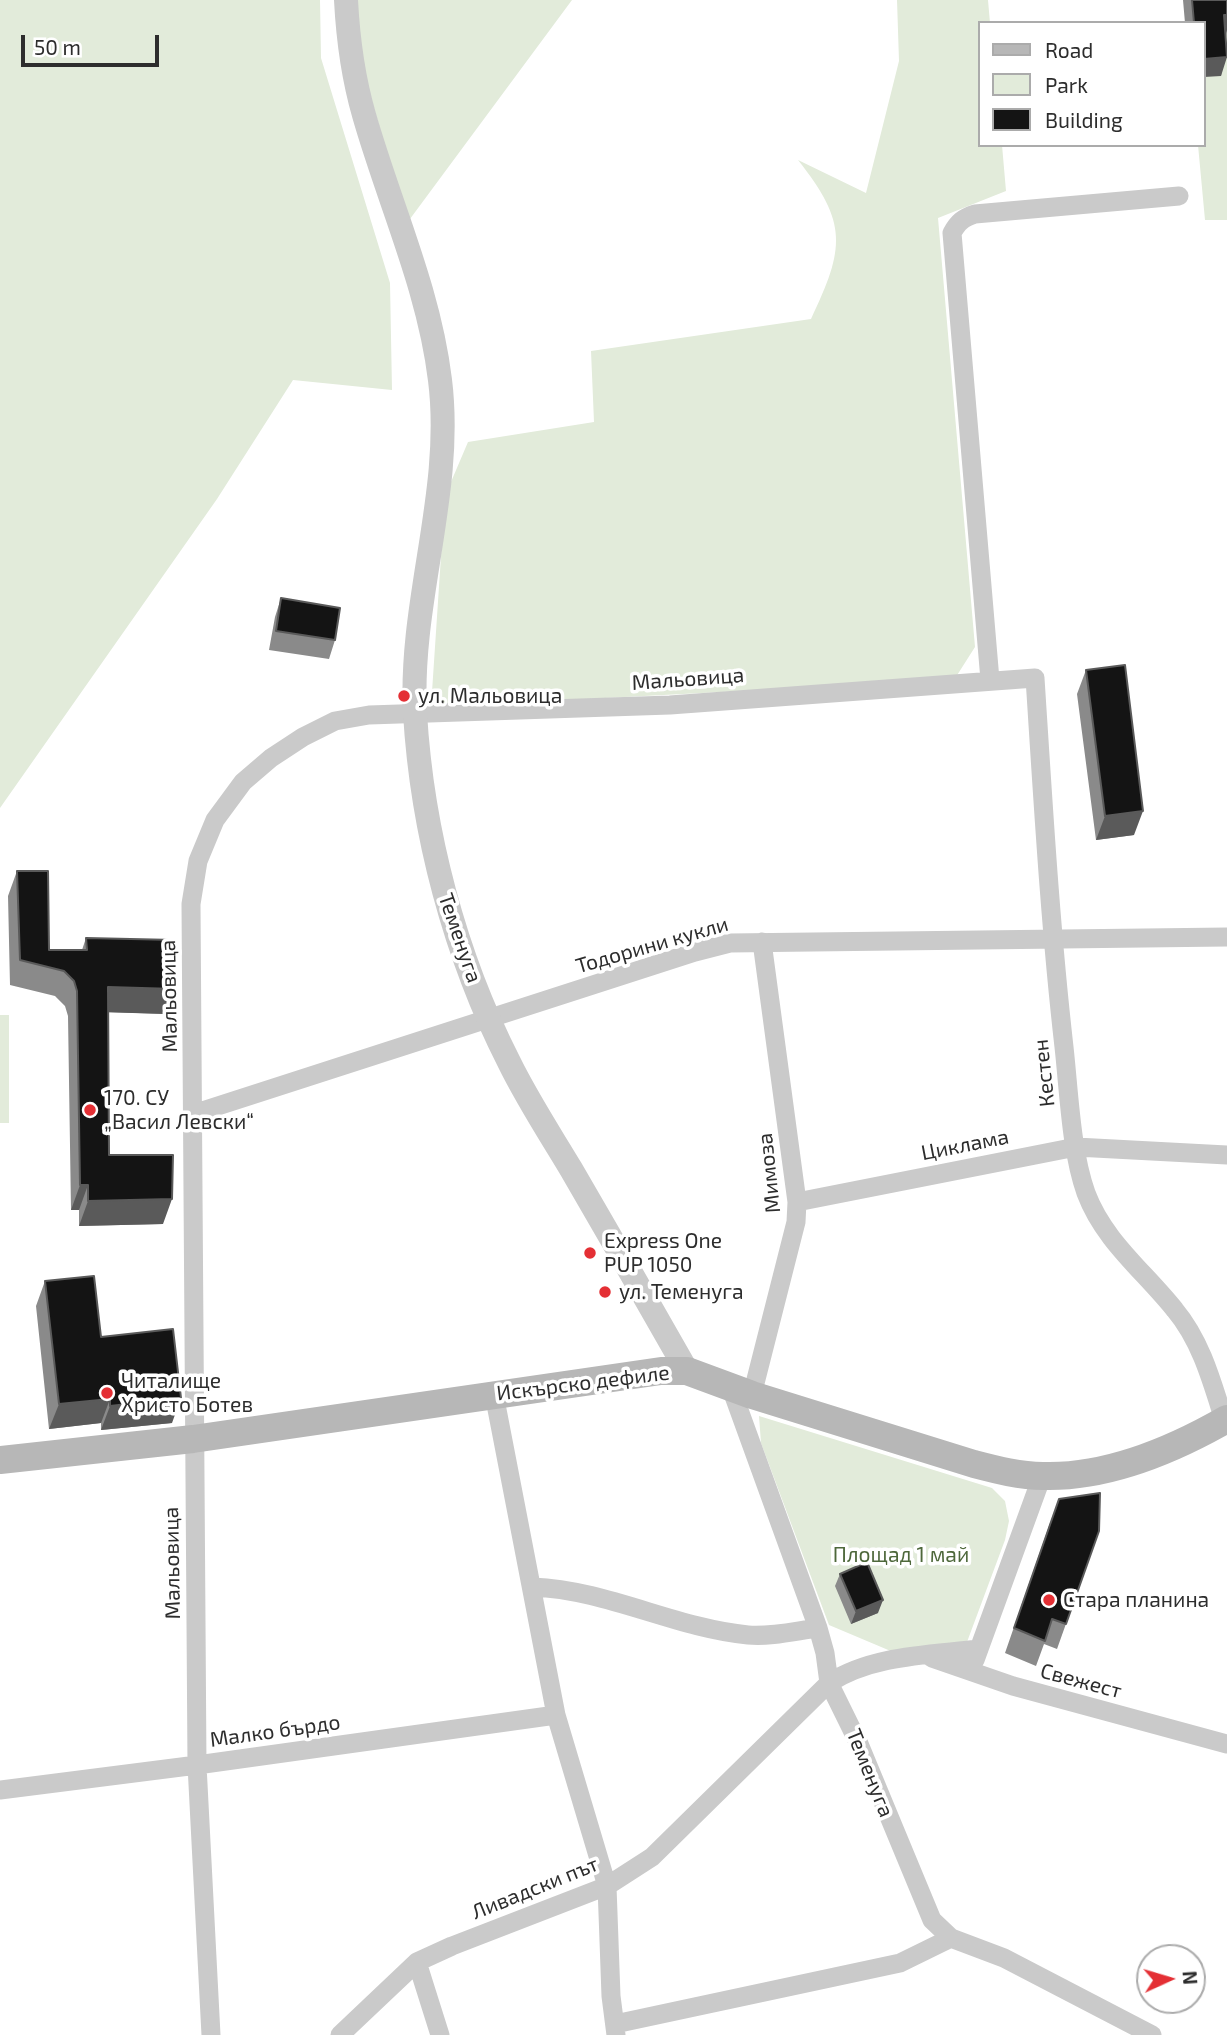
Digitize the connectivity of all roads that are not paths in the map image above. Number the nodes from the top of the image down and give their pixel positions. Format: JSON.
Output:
{"nodes":[{"id":1,"x":346,"y":0,"type":"edge"},
{"id":2,"x":1178,"y":196,"type":"dead end"},
{"id":3,"x":1035,"y":678,"type":"joint"},
{"id":4,"x":990,"y":680,"type":"junction"},
{"id":5,"x":415,"y":714,"type":"junction"},
{"id":6,"x":1227,"y":937,"type":"edge"},
{"id":7,"x":1052,"y":938,"type":"junction"},
{"id":8,"x":762,"y":942,"type":"junction"},
{"id":9,"x":489,"y":1019,"type":"junction"},
{"id":10,"x":193,"y":1114,"type":"junction"},
{"id":11,"x":1076,"y":1147,"type":"junction"},
{"id":12,"x":1227,"y":1155,"type":"edge"},
{"id":13,"x":797,"y":1202,"type":"junction"},
{"id":14,"x":687,"y":1371,"type":"junction"},
{"id":15,"x":742,"y":1392,"type":"junction"},
{"id":16,"x":495,"y":1394,"type":"junction"},
{"id":17,"x":1226,"y":1420,"type":"edge"},
{"id":18,"x":193,"y":1439,"type":"junction"},
{"id":19,"x":0,"y":1460,"type":"edge"},
{"id":20,"x":1042,"y":1476,"type":"junction"},
{"id":21,"x":533,"y":1587,"type":"junction"},
{"id":22,"x":818,"y":1628,"type":"junction"},
{"id":23,"x":979,"y":1650,"type":"junction"},
{"id":24,"x":924,"y":1656,"type":"junction"},
{"id":25,"x":971,"y":1671,"type":"junction"},
{"id":26,"x":829,"y":1683,"type":"junction"},
{"id":27,"x":556,"y":1715,"type":"junction"},
{"id":28,"x":1227,"y":1744,"type":"edge"},
{"id":29,"x":197,"y":1765,"type":"junction"},
{"id":30,"x":0,"y":1790,"type":"edge"},
{"id":31,"x":607,"y":1886,"type":"junction"},
{"id":32,"x":951,"y":1938,"type":"junction"},
{"id":33,"x":417,"y":1962,"type":"junction"},
{"id":34,"x":615,"y":2029,"type":"edge"},
{"id":35,"x":211,"y":2035,"type":"edge"},
{"id":36,"x":340,"y":2035,"type":"edge"},
{"id":37,"x":440,"y":2035,"type":"edge"},
{"id":38,"x":1152,"y":2035,"type":"edge"}],
"edges":[{"from":1,"to":5,"type":"street","name":"Теменуга"},
{"from":2,"to":4,"type":"street"},
{"from":3,"to":4,"type":"street","name":"Мальовица"},
{"from":3,"to":7,"type":"street","name":"Кестен"},
{"from":4,"to":5,"type":"street","name":"Мальовица"},
{"from":5,"to":9,"type":"street","name":"Теменуга"},
{"from":5,"to":10,"type":"street","name":"Мальовица"},
{"from":6,"to":7,"type":"street","name":"Тодорини кукли"},
{"from":7,"to":8,"type":"street","name":"Тодорини кукли"},
{"from":7,"to":11,"type":"street","name":"Кестен"},
{"from":8,"to":9,"type":"street","name":"Тодорини кукли"},
{"from":8,"to":13,"type":"street","name":"Мимоза"},
{"from":9,"to":10,"type":"street","name":"Тодорини кукли"},
{"from":9,"to":14,"type":"street","name":"Теменуга"},
{"from":10,"to":18,"type":"street","name":"Мальовица"},
{"from":11,"to":12,"type":"street","name":"Циклама"},
{"from":11,"to":13,"type":"street","name":"Циклама"},
{"from":11,"to":17,"type":"street","name":"Кестен"},
{"from":13,"to":15,"type":"street","name":"Мимоза"},
{"from":14,"to":15,"type":"main road","name":"Искърско дефиле"},
{"from":14,"to":16,"type":"main road","name":"Искърско дефиле"},
{"from":15,"to":20,"type":"main road","name":"Искърско дефиле"},
{"from":15,"to":22,"type":"street","name":"Теменуга"},
{"from":16,"to":18,"type":"main road","name":"Искърско дефиле"},
{"from":16,"to":21,"type":"street"},
{"from":17,"to":20,"type":"main road","name":"Искърско дефиле"},
{"from":18,"to":19,"type":"main road","name":"Искърско дефиле"},
{"from":18,"to":29,"type":"street","name":"Мальовица"},
{"from":20,"to":23,"type":"street"},
{"from":21,"to":22,"type":"street"},
{"from":21,"to":27,"type":"street"},
{"from":22,"to":26,"type":"street","name":"Теменуга"},
{"from":23,"to":24,"type":"street","name":"Ливадски път"},
{"from":23,"to":25,"type":"street"},
{"from":24,"to":25,"type":"street","name":"Свежест"},
{"from":24,"to":26,"type":"street","name":"Ливадски път"},
{"from":25,"to":28,"type":"street","name":"Свежест"},
{"from":26,"to":31,"type":"street","name":"Ливадски път"},
{"from":26,"to":32,"type":"street","name":"Теменуга"},
{"from":27,"to":29,"type":"street","name":"Малко бърдо"},
{"from":27,"to":31,"type":"street"},
{"from":29,"to":30,"type":"street","name":"Малко бърдо"},
{"from":29,"to":35,"type":"street","name":"Мальовица"},
{"from":31,"to":33,"type":"street","name":"Ливадски път"},
{"from":31,"to":34,"type":"street"},
{"from":32,"to":34,"type":"street"},
{"from":32,"to":38,"type":"street","name":"Теменуга"},
{"from":33,"to":36,"type":"street","name":"Ливадски път"},
{"from":33,"to":37,"type":"street"}]}
